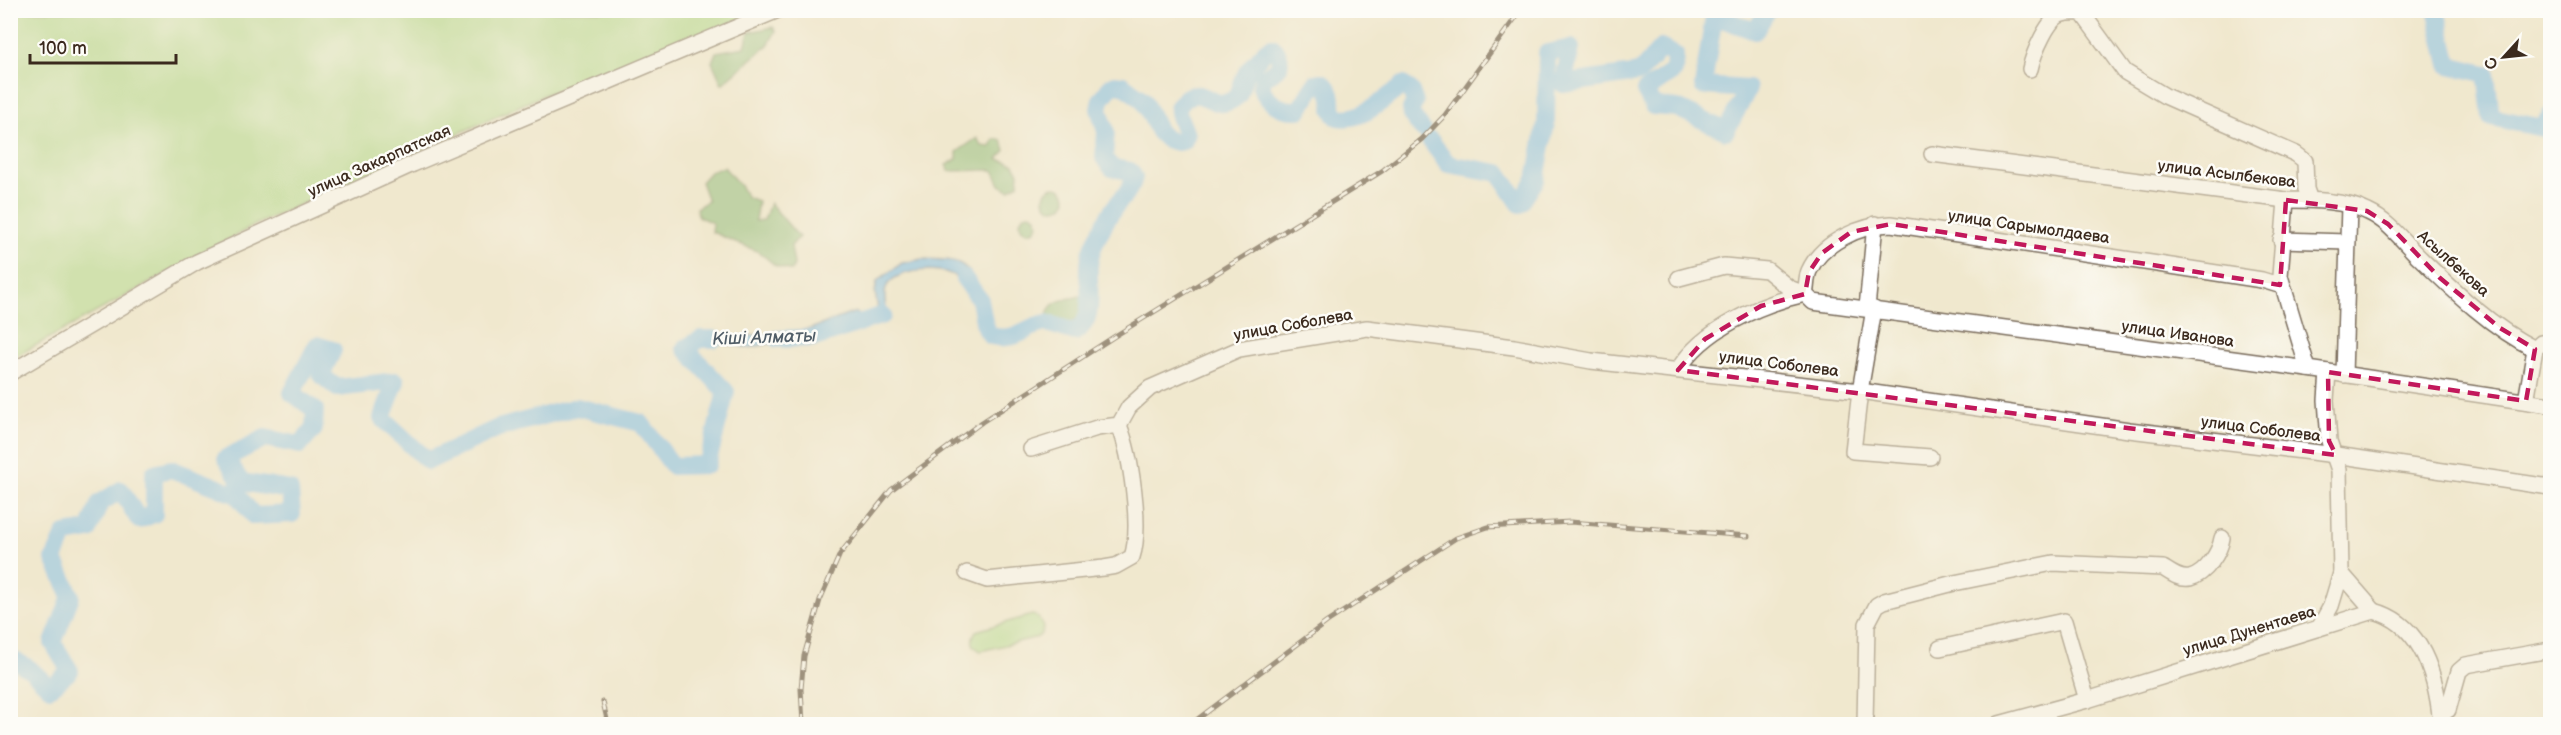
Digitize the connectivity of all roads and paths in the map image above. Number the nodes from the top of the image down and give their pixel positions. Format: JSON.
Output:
{"nodes":[{"id":1,"x":778,"y":10,"type":"edge"},
{"id":2,"x":2082,"y":12,"type":"edge"},
{"id":3,"x":2030,"y":69,"type":"dead end"},
{"id":4,"x":1932,"y":154,"type":"dead end"},
{"id":5,"x":2286,"y":200,"type":"junction"},
{"id":6,"x":2310,"y":200,"type":"junction"},
{"id":7,"x":2349,"y":206,"type":"junction"},
{"id":8,"x":1875,"y":224,"type":"junction"},
{"id":9,"x":2281,"y":240,"type":"junction"},
{"id":10,"x":2348,"y":242,"type":"junction"},
{"id":11,"x":1679,"y":278,"type":"dead end"},
{"id":12,"x":2282,"y":286,"type":"junction"},
{"id":13,"x":1805,"y":294,"type":"junction"},
{"id":14,"x":1870,"y":308,"type":"junction"},
{"id":15,"x":2550,"y":342,"type":"edge"},
{"id":16,"x":2535,"y":349,"type":"junction"},
{"id":17,"x":2308,"y":369,"type":"junction"},
{"id":18,"x":1678,"y":370,"type":"junction"},
{"id":19,"x":2328,"y":372,"type":"junction"},
{"id":20,"x":10,"y":373,"type":"edge"},
{"id":21,"x":2344,"y":375,"type":"junction"},
{"id":22,"x":1860,"y":391,"type":"junction"},
{"id":23,"x":2526,"y":401,"type":"junction"},
{"id":24,"x":2550,"y":405,"type":"edge"},
{"id":25,"x":1119,"y":425,"type":"junction"},
{"id":26,"x":1031,"y":449,"type":"dead end"},
{"id":27,"x":2336,"y":455,"type":"junction"},
{"id":28,"x":1930,"y":457,"type":"dead end"},
{"id":29,"x":2550,"y":487,"type":"edge"},
{"id":30,"x":2222,"y":538,"type":"dead end"},
{"id":31,"x":967,"y":573,"type":"dead end"},
{"id":32,"x":2341,"y":573,"type":"junction"},
{"id":33,"x":2374,"y":611,"type":"junction"},
{"id":34,"x":2319,"y":628,"type":"junction"},
{"id":35,"x":1940,"y":648,"type":"dead end"},
{"id":36,"x":2550,"y":650,"type":"edge"},
{"id":37,"x":2087,"y":700,"type":"junction"},
{"id":38,"x":2440,"y":719,"type":"edge"},
{"id":39,"x":1865,"y":724,"type":"edge"},
{"id":40,"x":1999,"y":724,"type":"edge"}],
"edges":[{"from":1,"to":20,"type":"street","name":"улица Закарпатская"},
{"from":2,"to":3,"type":"street"},
{"from":2,"to":6,"type":"street"},
{"from":4,"to":5,"type":"street","name":"улица Асылбекова"},
{"from":5,"to":6,"type":"street","name":"улица Асылбекова"},
{"from":5,"to":9,"type":"street"},
{"from":6,"to":7,"type":"street","name":"улица Асылбекова"},
{"from":7,"to":10,"type":"street"},
{"from":7,"to":16,"type":"street","name":"Асылбекова"},
{"from":8,"to":12,"type":"street","name":"улица Сарымолдаева"},
{"from":8,"to":13,"type":"street","name":"улица Сарымолдаева"},
{"from":8,"to":14,"type":"street"},
{"from":9,"to":10,"type":"street"},
{"from":9,"to":12,"type":"street"},
{"from":10,"to":21,"type":"street"},
{"from":11,"to":13,"type":"street","name":"улица Иванова"},
{"from":12,"to":17,"type":"street"},
{"from":13,"to":14,"type":"street","name":"улица Иванова"},
{"from":13,"to":18,"type":"street"},
{"from":14,"to":17,"type":"street","name":"улица Иванова"},
{"from":14,"to":22,"type":"street"},
{"from":15,"to":16,"type":"street"},
{"from":16,"to":23,"type":"street"},
{"from":17,"to":19,"type":"street","name":"улица Иванова"},
{"from":18,"to":22,"type":"street","name":"улица Соболева"},
{"from":18,"to":25,"type":"street","name":"улица Соболева"},
{"from":19,"to":21,"type":"street","name":"улица Иванова"},
{"from":19,"to":27,"type":"street"},
{"from":21,"to":23,"type":"street","name":"улица Иванова"},
{"from":22,"to":27,"type":"street","name":"улица Соболева"},
{"from":22,"to":28,"type":"street"},
{"from":23,"to":24,"type":"street","name":"улица Иванова"},
{"from":25,"to":26,"type":"street"},
{"from":25,"to":31,"type":"street"},
{"from":27,"to":29,"type":"street","name":"улица Соболева"},
{"from":27,"to":32,"type":"street"},
{"from":30,"to":39,"type":"street"},
{"from":32,"to":33,"type":"street"},
{"from":32,"to":34,"type":"street"},
{"from":33,"to":34,"type":"street","name":"улица Дунентаева"},
{"from":33,"to":38,"type":"street"},
{"from":34,"to":37,"type":"street","name":"улица Дунентаева"},
{"from":35,"to":37,"type":"street"},
{"from":36,"to":38,"type":"street"},
{"from":37,"to":40,"type":"street","name":"улица Дунентаева"}]}
